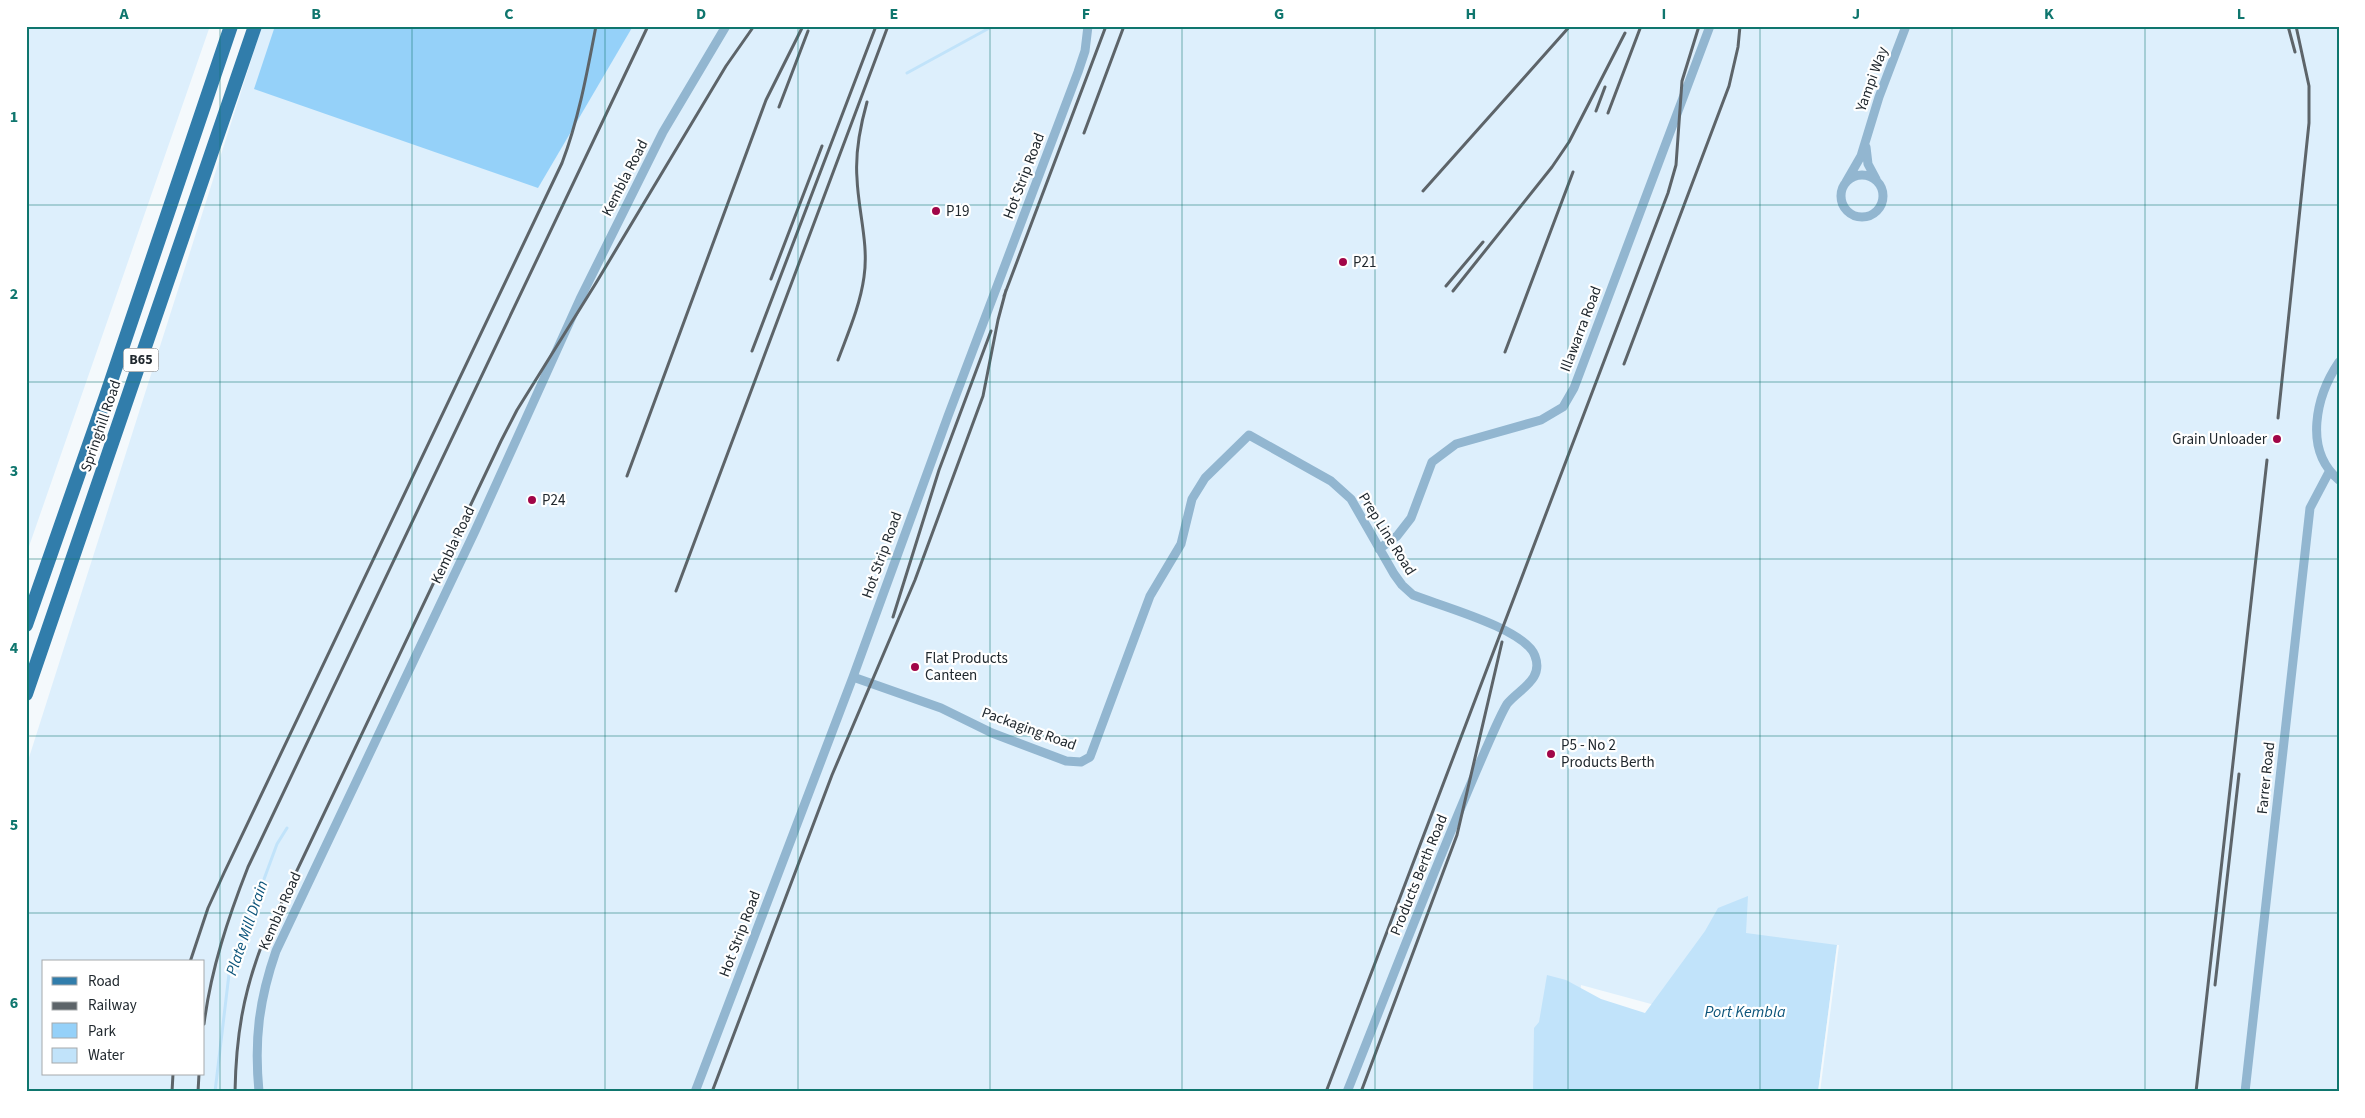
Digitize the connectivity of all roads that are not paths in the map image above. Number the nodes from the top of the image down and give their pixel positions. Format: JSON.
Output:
{"nodes":[{"id":1,"x":231,"y":26,"type":"edge"},
{"id":2,"x":255,"y":26,"type":"edge"},
{"id":3,"x":726,"y":26,"type":"edge"},
{"id":4,"x":1088,"y":26,"type":"edge"},
{"id":5,"x":1710,"y":26,"type":"edge"},
{"id":6,"x":1906,"y":26,"type":"edge"},
{"id":7,"x":1866,"y":142,"type":"junction"},
{"id":8,"x":1846,"y":182,"type":"junction"},
{"id":9,"x":1880,"y":185,"type":"junction"},
{"id":10,"x":2339,"y":362,"type":"edge"},
{"id":11,"x":1249,"y":435,"type":"joint"},
{"id":12,"x":2329,"y":472,"type":"junction"},
{"id":13,"x":2339,"y":480,"type":"edge"},
{"id":14,"x":1379,"y":549,"type":"junction"},
{"id":15,"x":26,"y":625,"type":"edge"},
{"id":16,"x":854,"y":676,"type":"junction"},
{"id":17,"x":1533,"y":680,"type":"joint"},
{"id":18,"x":26,"y":694,"type":"edge"},
{"id":19,"x":259,"y":1092,"type":"edge"},
{"id":20,"x":695,"y":1092,"type":"edge"},
{"id":21,"x":1347,"y":1092,"type":"edge"},
{"id":22,"x":2245,"y":1092,"type":"edge"}],
"edges":[{"from":1,"to":15,"type":"main road","name":"Springhill Road","number":"B65"},
{"from":2,"to":18,"type":"main road","name":"Springhill Road","number":"B65"},
{"from":3,"to":19,"type":"street","name":"Kembla Road"},
{"from":4,"to":16,"type":"street","name":"Hot Strip Road"},
{"from":5,"to":14,"type":"street","name":"Illawarra Road"},
{"from":6,"to":7,"type":"street","name":"Yampi Way"},
{"from":7,"to":8,"type":"street","name":"Yampi Way"},
{"from":7,"to":9,"type":"street","name":"Yampi Way"},
{"from":8,"to":9,"type":"street"},
{"from":8,"to":9,"type":"street","name":"Yampi Way"},
{"from":10,"to":12,"type":"street"},
{"from":11,"to":14,"type":"street","name":"Prep Line Road"},
{"from":11,"to":16,"type":"street","name":"Packaging Road"},
{"from":12,"to":13,"type":"street"},
{"from":12,"to":22,"type":"street","name":"Farrer Road"},
{"from":14,"to":17,"type":"street","name":"Prep Line Road"},
{"from":16,"to":20,"type":"street","name":"Hot Strip Road"},
{"from":17,"to":21,"type":"street","name":"Products Berth Road"}]}
